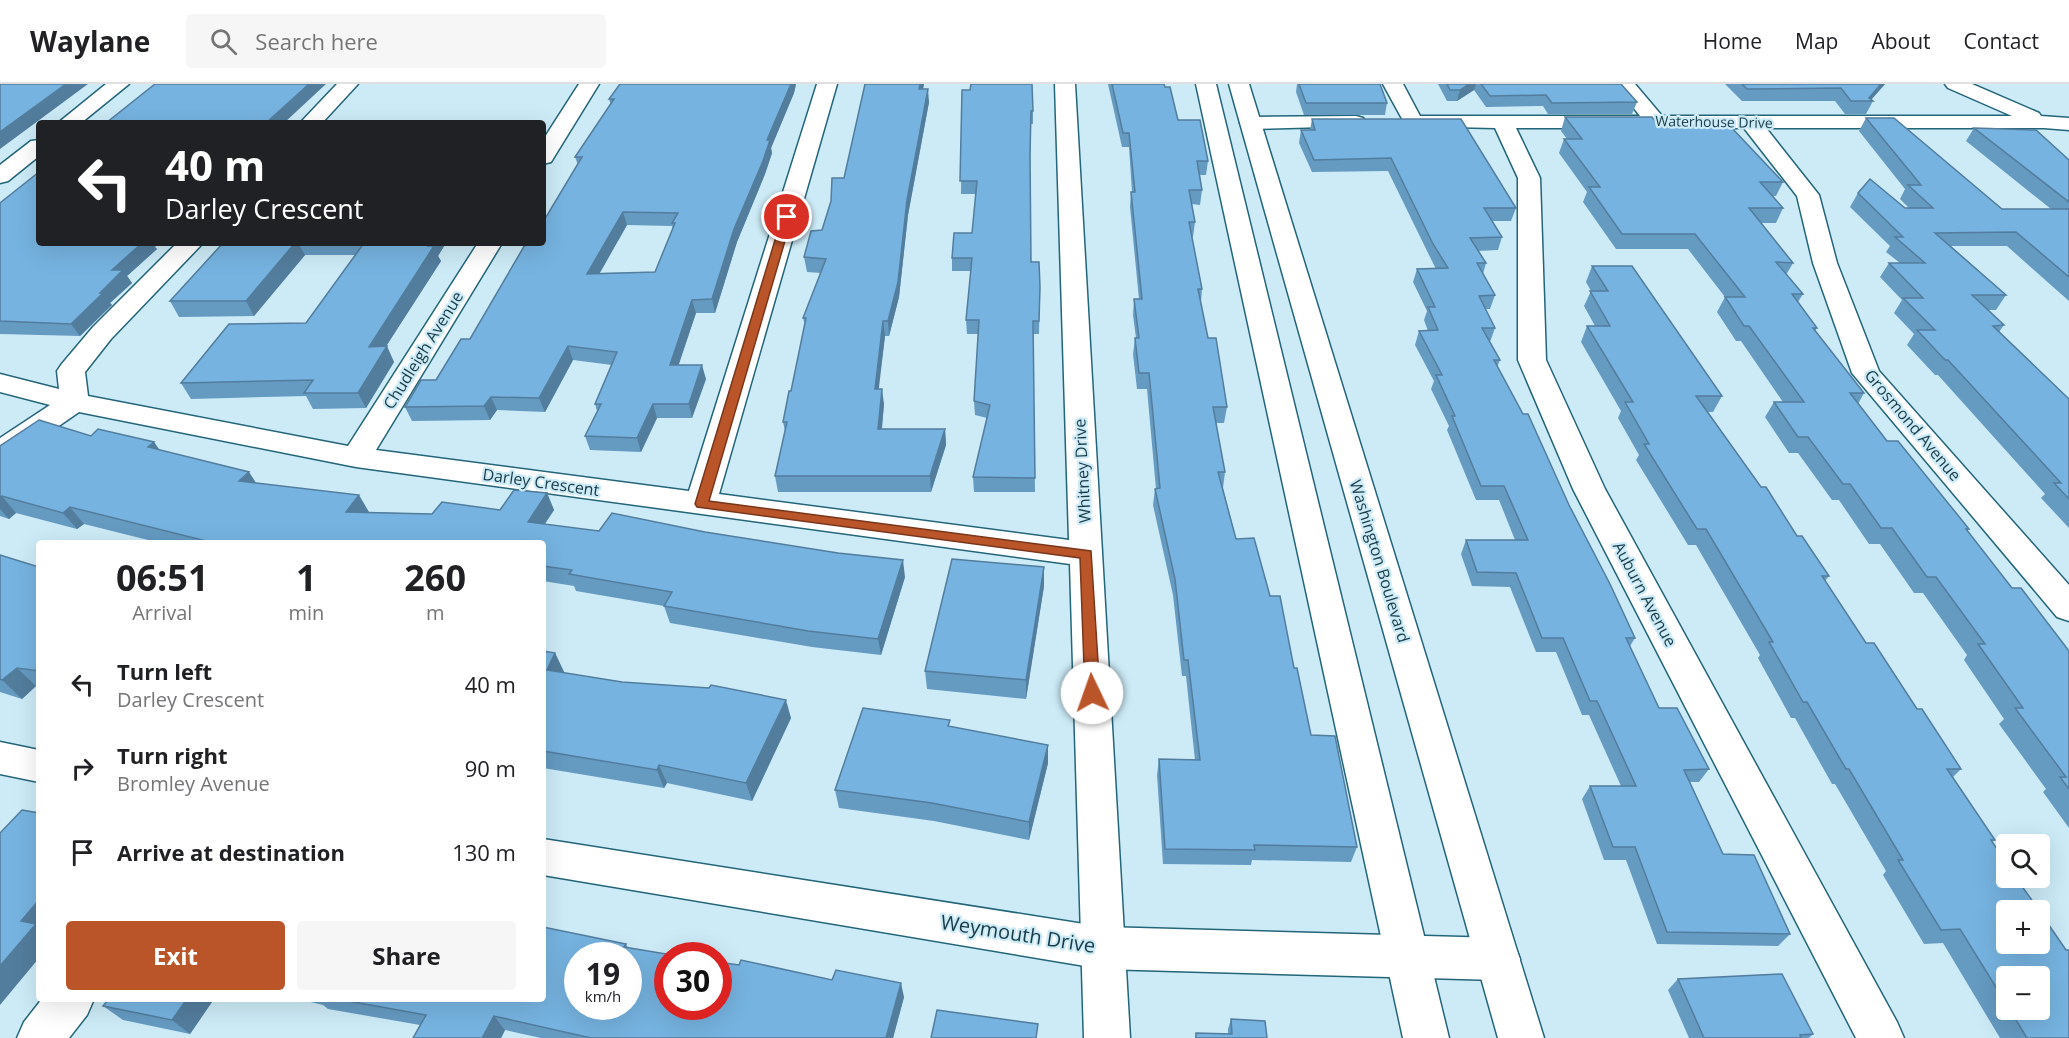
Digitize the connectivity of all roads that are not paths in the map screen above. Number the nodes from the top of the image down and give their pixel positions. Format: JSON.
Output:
{"nodes":[{"id":1,"x":119,"y":84,"type":"edge"},
{"id":2,"x":348,"y":84,"type":"edge"},
{"id":3,"x":588,"y":84,"type":"edge"},
{"id":4,"x":827,"y":84,"type":"edge"},
{"id":5,"x":1065,"y":84,"type":"edge"},
{"id":6,"x":1206,"y":84,"type":"edge"},
{"id":7,"x":1239,"y":84,"type":"edge"},
{"id":8,"x":1393,"y":84,"type":"edge"},
{"id":9,"x":1625,"y":84,"type":"edge"},
{"id":10,"x":1955,"y":84,"type":"edge"},
{"id":11,"x":72,"y":120,"type":"edge"},
{"id":12,"x":313,"y":120,"type":"edge"},
{"id":13,"x":1655,"y":121,"type":"junction"},
{"id":14,"x":1413,"y":122,"type":"junction"},
{"id":15,"x":2044,"y":122,"type":"junction"},
{"id":16,"x":1250,"y":123,"type":"junction"},
{"id":17,"x":1503,"y":123,"type":"junction"},
{"id":18,"x":1751,"y":123,"type":"junction"},
{"id":19,"x":2069,"y":124,"type":"edge"},
{"id":20,"x":36,"y":148,"type":"edge"},
{"id":21,"x":546,"y":152,"type":"edge"},
{"id":22,"x":0,"y":176,"type":"edge"},
{"id":23,"x":188,"y":246,"type":"edge"},
{"id":24,"x":488,"y":246,"type":"edge"},
{"id":25,"x":0,"y":383,"type":"edge"},
{"id":26,"x":74,"y":402,"type":"junction"},
{"id":27,"x":0,"y":452,"type":"edge"},
{"id":28,"x":356,"y":457,"type":"junction"},
{"id":29,"x":701,"y":504,"type":"junction"},
{"id":30,"x":1086,"y":554,"type":"junction"},
{"id":31,"x":2069,"y":608,"type":"edge"},
{"id":32,"x":0,"y":758,"type":"edge"},
{"id":33,"x":36,"y":765,"type":"edge"},
{"id":34,"x":546,"y":857,"type":"edge"},
{"id":35,"x":1103,"y":948,"type":"junction"},
{"id":36,"x":1408,"y":958,"type":"junction"},
{"id":37,"x":1498,"y":959,"type":"junction"},
{"id":38,"x":69,"y":1002,"type":"edge"},
{"id":39,"x":40,"y":1038,"type":"edge"},
{"id":40,"x":1107,"y":1038,"type":"edge"},
{"id":41,"x":1426,"y":1038,"type":"edge"},
{"id":42,"x":1521,"y":1038,"type":"edge"},
{"id":43,"x":1881,"y":1038,"type":"edge"}],
"edges":[{"from":1,"to":11,"type":"main road"},
{"from":2,"to":12,"type":"main road"},
{"from":3,"to":21,"type":"main road"},
{"from":4,"to":29,"type":"main road"},
{"from":5,"to":30,"type":"main road","name":"Whitney Drive"},
{"from":6,"to":36,"type":"main road"},
{"from":7,"to":16,"type":"main road","name":"Washington Boulevard"},
{"from":8,"to":14,"type":"main road"},
{"from":9,"to":13,"type":"main road"},
{"from":10,"to":15,"type":"main road"},
{"from":13,"to":17,"type":"main road","name":"Waterhouse Drive"},
{"from":13,"to":18,"type":"main road","name":"Waterhouse Drive"},
{"from":14,"to":16,"type":"main road","name":"Waterhouse Drive"},
{"from":14,"to":17,"type":"main road","name":"Waterhouse Drive"},
{"from":15,"to":18,"type":"main road","name":"Waterhouse Drive"},
{"from":15,"to":19,"type":"main road","name":"Waterhouse Drive"},
{"from":16,"to":37,"type":"main road","name":"Washington Boulevard"},
{"from":17,"to":43,"type":"main road","name":"Auburn Avenue"},
{"from":18,"to":31,"type":"main road","name":"Grosmond Avenue"},
{"from":20,"to":22,"type":"main road"},
{"from":23,"to":26,"type":"main road"},
{"from":24,"to":28,"type":"main road","name":"Chudleigh Avenue"},
{"from":25,"to":26,"type":"main road","name":"Darley Crescent"},
{"from":26,"to":27,"type":"main road"},
{"from":26,"to":28,"type":"main road","name":"Darley Crescent"},
{"from":28,"to":29,"type":"main road","name":"Darley Crescent"},
{"from":29,"to":30,"type":"main road","name":"Darley Crescent"},
{"from":30,"to":35,"type":"main road","name":"Whitney Drive"},
{"from":32,"to":33,"type":"main road"},
{"from":34,"to":35,"type":"main road","name":"Weymouth Drive"},
{"from":35,"to":36,"type":"main road","name":"Weymouth Drive"},
{"from":35,"to":40,"type":"main road","name":"Whitney Drive"},
{"from":36,"to":37,"type":"main road","name":"Weymouth Drive"},
{"from":36,"to":41,"type":"main road"},
{"from":37,"to":42,"type":"main road","name":"Washington Boulevard"},
{"from":38,"to":39,"type":"main road"}]}
